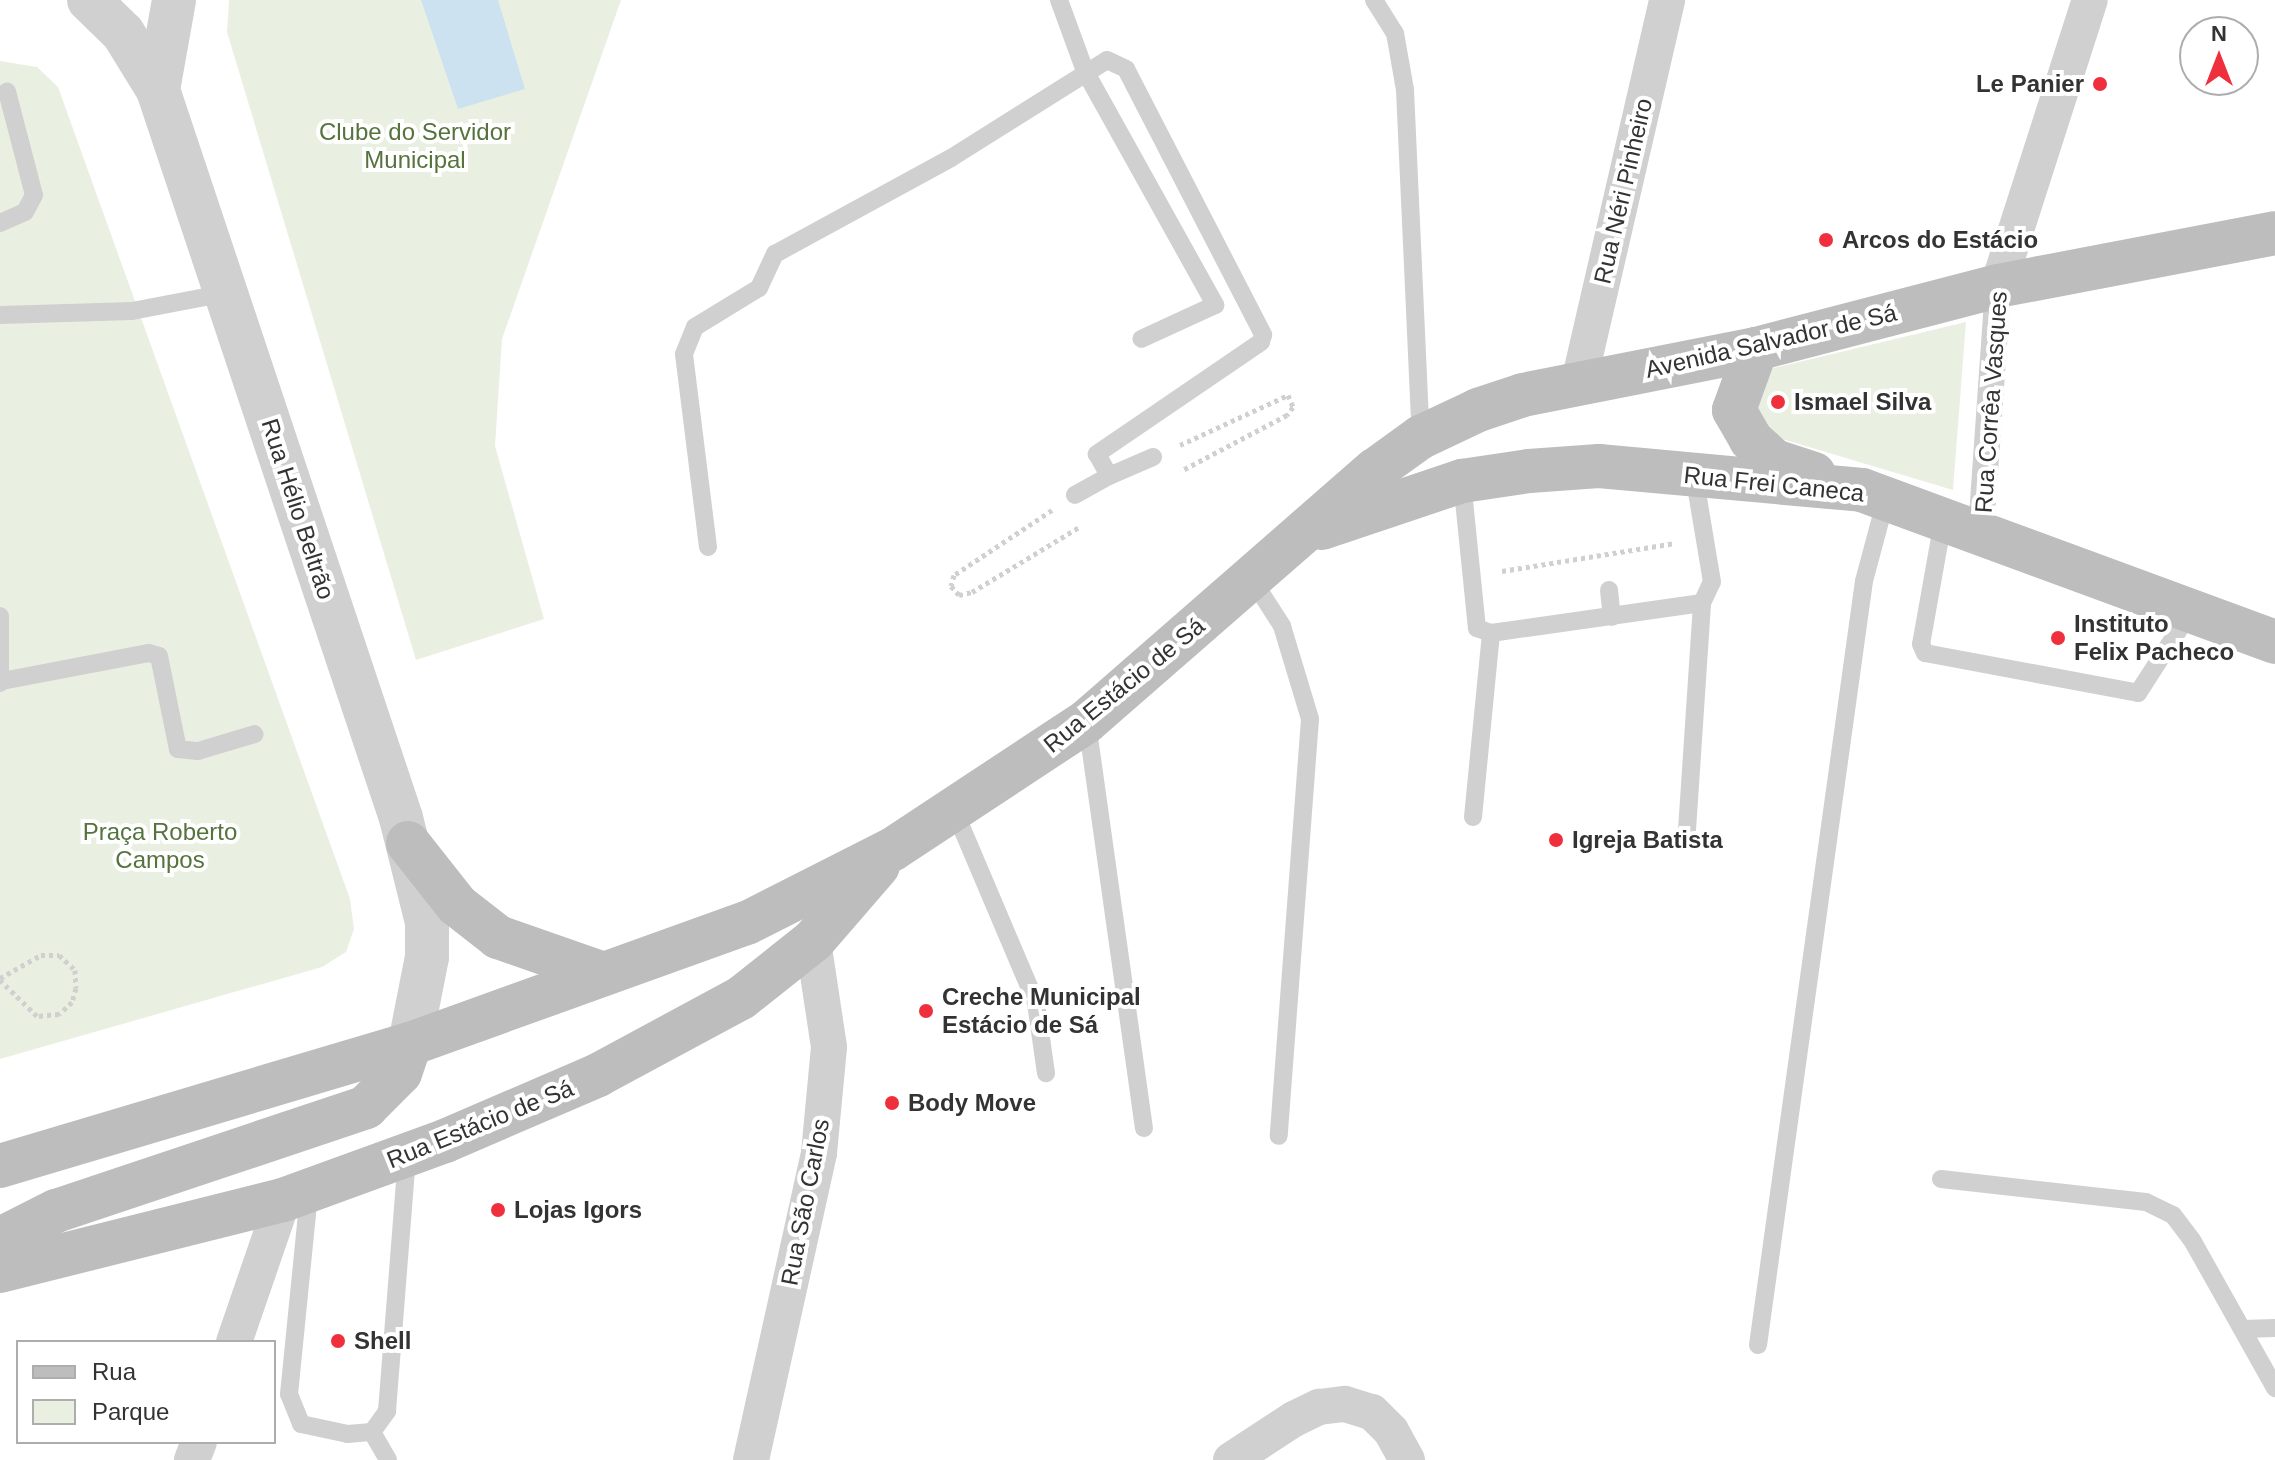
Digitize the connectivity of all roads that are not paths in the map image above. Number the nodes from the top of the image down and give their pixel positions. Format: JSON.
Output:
{"nodes":[{"id":1,"x":89,"y":0,"type":"edge"},
{"id":2,"x":174,"y":0,"type":"edge"},
{"id":3,"x":1059,"y":0,"type":"edge"},
{"id":4,"x":1374,"y":0,"type":"edge"},
{"id":5,"x":1667,"y":0,"type":"edge"},
{"id":6,"x":2090,"y":0,"type":"edge"},
{"id":7,"x":1085,"y":71,"type":"junction"},
{"id":8,"x":158,"y":90,"type":"junction"},
{"id":9,"x":7,"y":91,"type":"dead end"},
{"id":10,"x":0,"y":223,"type":"edge"},
{"id":11,"x":2275,"y":233,"type":"edge"},
{"id":12,"x":1998,"y":286,"type":"junction"},
{"id":13,"x":226,"y":293,"type":"junction"},
{"id":14,"x":0,"y":315,"type":"edge"},
{"id":15,"x":1141,"y":339,"type":"dead end"},
{"id":16,"x":1756,"y":349,"type":"junction"},
{"id":17,"x":1579,"y":382,"type":"junction"},
{"id":18,"x":1421,"y":437,"type":"junction"},
{"id":19,"x":1153,"y":457,"type":"road end"},
{"id":20,"x":1694,"y":474,"type":"junction"},
{"id":21,"x":1109,"y":476,"type":"junction"},
{"id":22,"x":1462,"y":481,"type":"junction"},
{"id":23,"x":1874,"y":494,"type":"junction"},
{"id":24,"x":1075,"y":495,"type":"road end"},
{"id":25,"x":1962,"y":524,"type":"junction"},
{"id":26,"x":1305,"y":534,"type":"junction"},
{"id":27,"x":708,"y":547,"type":"dead end"},
{"id":28,"x":1252,"y":579,"type":"junction"},
{"id":29,"x":1609,"y":590,"type":"dead end"},
{"id":30,"x":1702,"y":603,"type":"junction"},
{"id":31,"x":2191,"y":611,"type":"junction"},
{"id":32,"x":0,"y":616,"type":"edge"},
{"id":33,"x":1612,"y":617,"type":"junction"},
{"id":34,"x":1491,"y":633,"type":"junction"},
{"id":35,"x":2275,"y":642,"type":"edge"},
{"id":36,"x":1,"y":682,"type":"edge"},
{"id":37,"x":1087,"y":721,"type":"junction"},
{"id":38,"x":255,"y":734,"type":"dead end"},
{"id":39,"x":955,"y":812,"type":"junction"},
{"id":40,"x":1473,"y":817,"type":"dead end"},
{"id":41,"x":1687,"y":830,"type":"dead end"},
{"id":42,"x":408,"y":843,"type":"junction"},
{"id":43,"x":893,"y":849,"type":"junction"},
{"id":44,"x":813,"y":941,"type":"junction"},
{"id":45,"x":601,"y":973,"type":"junction"},
{"id":46,"x":410,"y":1044,"type":"junction"},
{"id":47,"x":1046,"y":1073,"type":"dead end"},
{"id":48,"x":1144,"y":1128,"type":"dead end"},
{"id":49,"x":1279,"y":1136,"type":"dead end"},
{"id":50,"x":407,"y":1156,"type":"junction"},
{"id":51,"x":0,"y":1166,"type":"edge"},
{"id":52,"x":1941,"y":1179,"type":"dead end"},
{"id":53,"x":296,"y":1196,"type":"junction"},
{"id":54,"x":0,"y":1239,"type":"edge"},
{"id":55,"x":0,"y":1271,"type":"edge"},
{"id":56,"x":2275,"y":1328,"type":"edge"},
{"id":57,"x":2243,"y":1329,"type":"junction"},
{"id":58,"x":235,"y":1340,"type":"edge"},
{"id":59,"x":1758,"y":1345,"type":"dead end"},
{"id":60,"x":2275,"y":1388,"type":"edge"},
{"id":61,"x":372,"y":1432,"type":"junction"},
{"id":62,"x":388,"y":1460,"type":"edge"},
{"id":63,"x":751,"y":1460,"type":"edge"},
{"id":64,"x":1231,"y":1460,"type":"edge"},
{"id":65,"x":1407,"y":1460,"type":"edge"}],
"edges":[{"from":1,"to":8,"type":"street","name":"Rua Hélio Beltrão"},
{"from":2,"to":8,"type":"street"},
{"from":3,"to":7,"type":"lane"},
{"from":4,"to":18,"type":"lane"},
{"from":5,"to":17,"type":"street","name":"Rua Néri Pinheiro"},
{"from":6,"to":12,"type":"street","name":"Rua Corrêa Vasques"},
{"from":7,"to":15,"type":"lane"},
{"from":7,"to":21,"type":"lane"},
{"from":7,"to":27,"type":"lane"},
{"from":8,"to":13,"type":"street","name":"Rua Hélio Beltrão"},
{"from":9,"to":10,"type":"lane"},
{"from":11,"to":12,"type":"main road","name":"Avenida Salvador de Sá"},
{"from":12,"to":16,"type":"main road","name":"Avenida Salvador de Sá"},
{"from":12,"to":25,"type":"street","name":"Rua Corrêa Vasques"},
{"from":13,"to":14,"type":"lane"},
{"from":13,"to":42,"type":"street","name":"Rua Hélio Beltrão"},
{"from":16,"to":17,"type":"main road","name":"Avenida Salvador de Sá"},
{"from":16,"to":23,"type":"main road"},
{"from":17,"to":18,"type":"main road","name":"Avenida Salvador de Sá"},
{"from":18,"to":26,"type":"main road","name":"Avenida Salvador de Sá"},
{"from":19,"to":21,"type":"lane"},
{"from":20,"to":22,"type":"main road","name":"Rua Frei Caneca"},
{"from":20,"to":23,"type":"main road","name":"Rua Frei Caneca"},
{"from":20,"to":30,"type":"lane"},
{"from":21,"to":24,"type":"lane"},
{"from":22,"to":26,"type":"main road","name":"Rua Frei Caneca"},
{"from":22,"to":34,"type":"lane"},
{"from":23,"to":25,"type":"main road","name":"Rua Frei Caneca"},
{"from":23,"to":59,"type":"lane"},
{"from":25,"to":31,"type":"main road","name":"Rua Frei Caneca"},
{"from":25,"to":31,"type":"lane"},
{"from":26,"to":28,"type":"main road","name":"Rua Estácio de Sá"},
{"from":28,"to":37,"type":"main road","name":"Rua Estácio de Sá"},
{"from":28,"to":49,"type":"lane"},
{"from":29,"to":33,"type":"lane"},
{"from":30,"to":33,"type":"lane"},
{"from":30,"to":41,"type":"lane"},
{"from":31,"to":35,"type":"main road","name":"Rua Frei Caneca"},
{"from":32,"to":36,"type":"lane"},
{"from":33,"to":34,"type":"lane"},
{"from":34,"to":40,"type":"lane"},
{"from":36,"to":38,"type":"lane"},
{"from":37,"to":39,"type":"main road","name":"Rua Estácio de Sá"},
{"from":37,"to":48,"type":"lane"},
{"from":39,"to":43,"type":"main road","name":"Rua Estácio de Sá"},
{"from":39,"to":47,"type":"lane"},
{"from":42,"to":45,"type":"main road"},
{"from":42,"to":46,"type":"street","name":"Rua Hélio Beltrão"},
{"from":43,"to":44,"type":"main road","name":"Rua Estácio de Sá"},
{"from":43,"to":45,"type":"main road","name":"Rua Estácio de Sá"},
{"from":44,"to":50,"type":"main road","name":"Rua Estácio de Sá"},
{"from":44,"to":63,"type":"street","name":"Rua São Carlos"},
{"from":45,"to":46,"type":"main road","name":"Rua Estácio de Sá"},
{"from":46,"to":51,"type":"main road","name":"Rua Estácio de Sá"},
{"from":46,"to":54,"type":"main road"},
{"from":50,"to":53,"type":"main road","name":"Rua Estácio de Sá"},
{"from":50,"to":61,"type":"lane"},
{"from":52,"to":57,"type":"lane"},
{"from":53,"to":55,"type":"main road","name":"Rua Estácio de Sá"},
{"from":53,"to":58,"type":"street"},
{"from":53,"to":61,"type":"lane"},
{"from":56,"to":57,"type":"lane"},
{"from":57,"to":60,"type":"lane"},
{"from":61,"to":62,"type":"lane"},
{"from":64,"to":65,"type":"street"}]}
